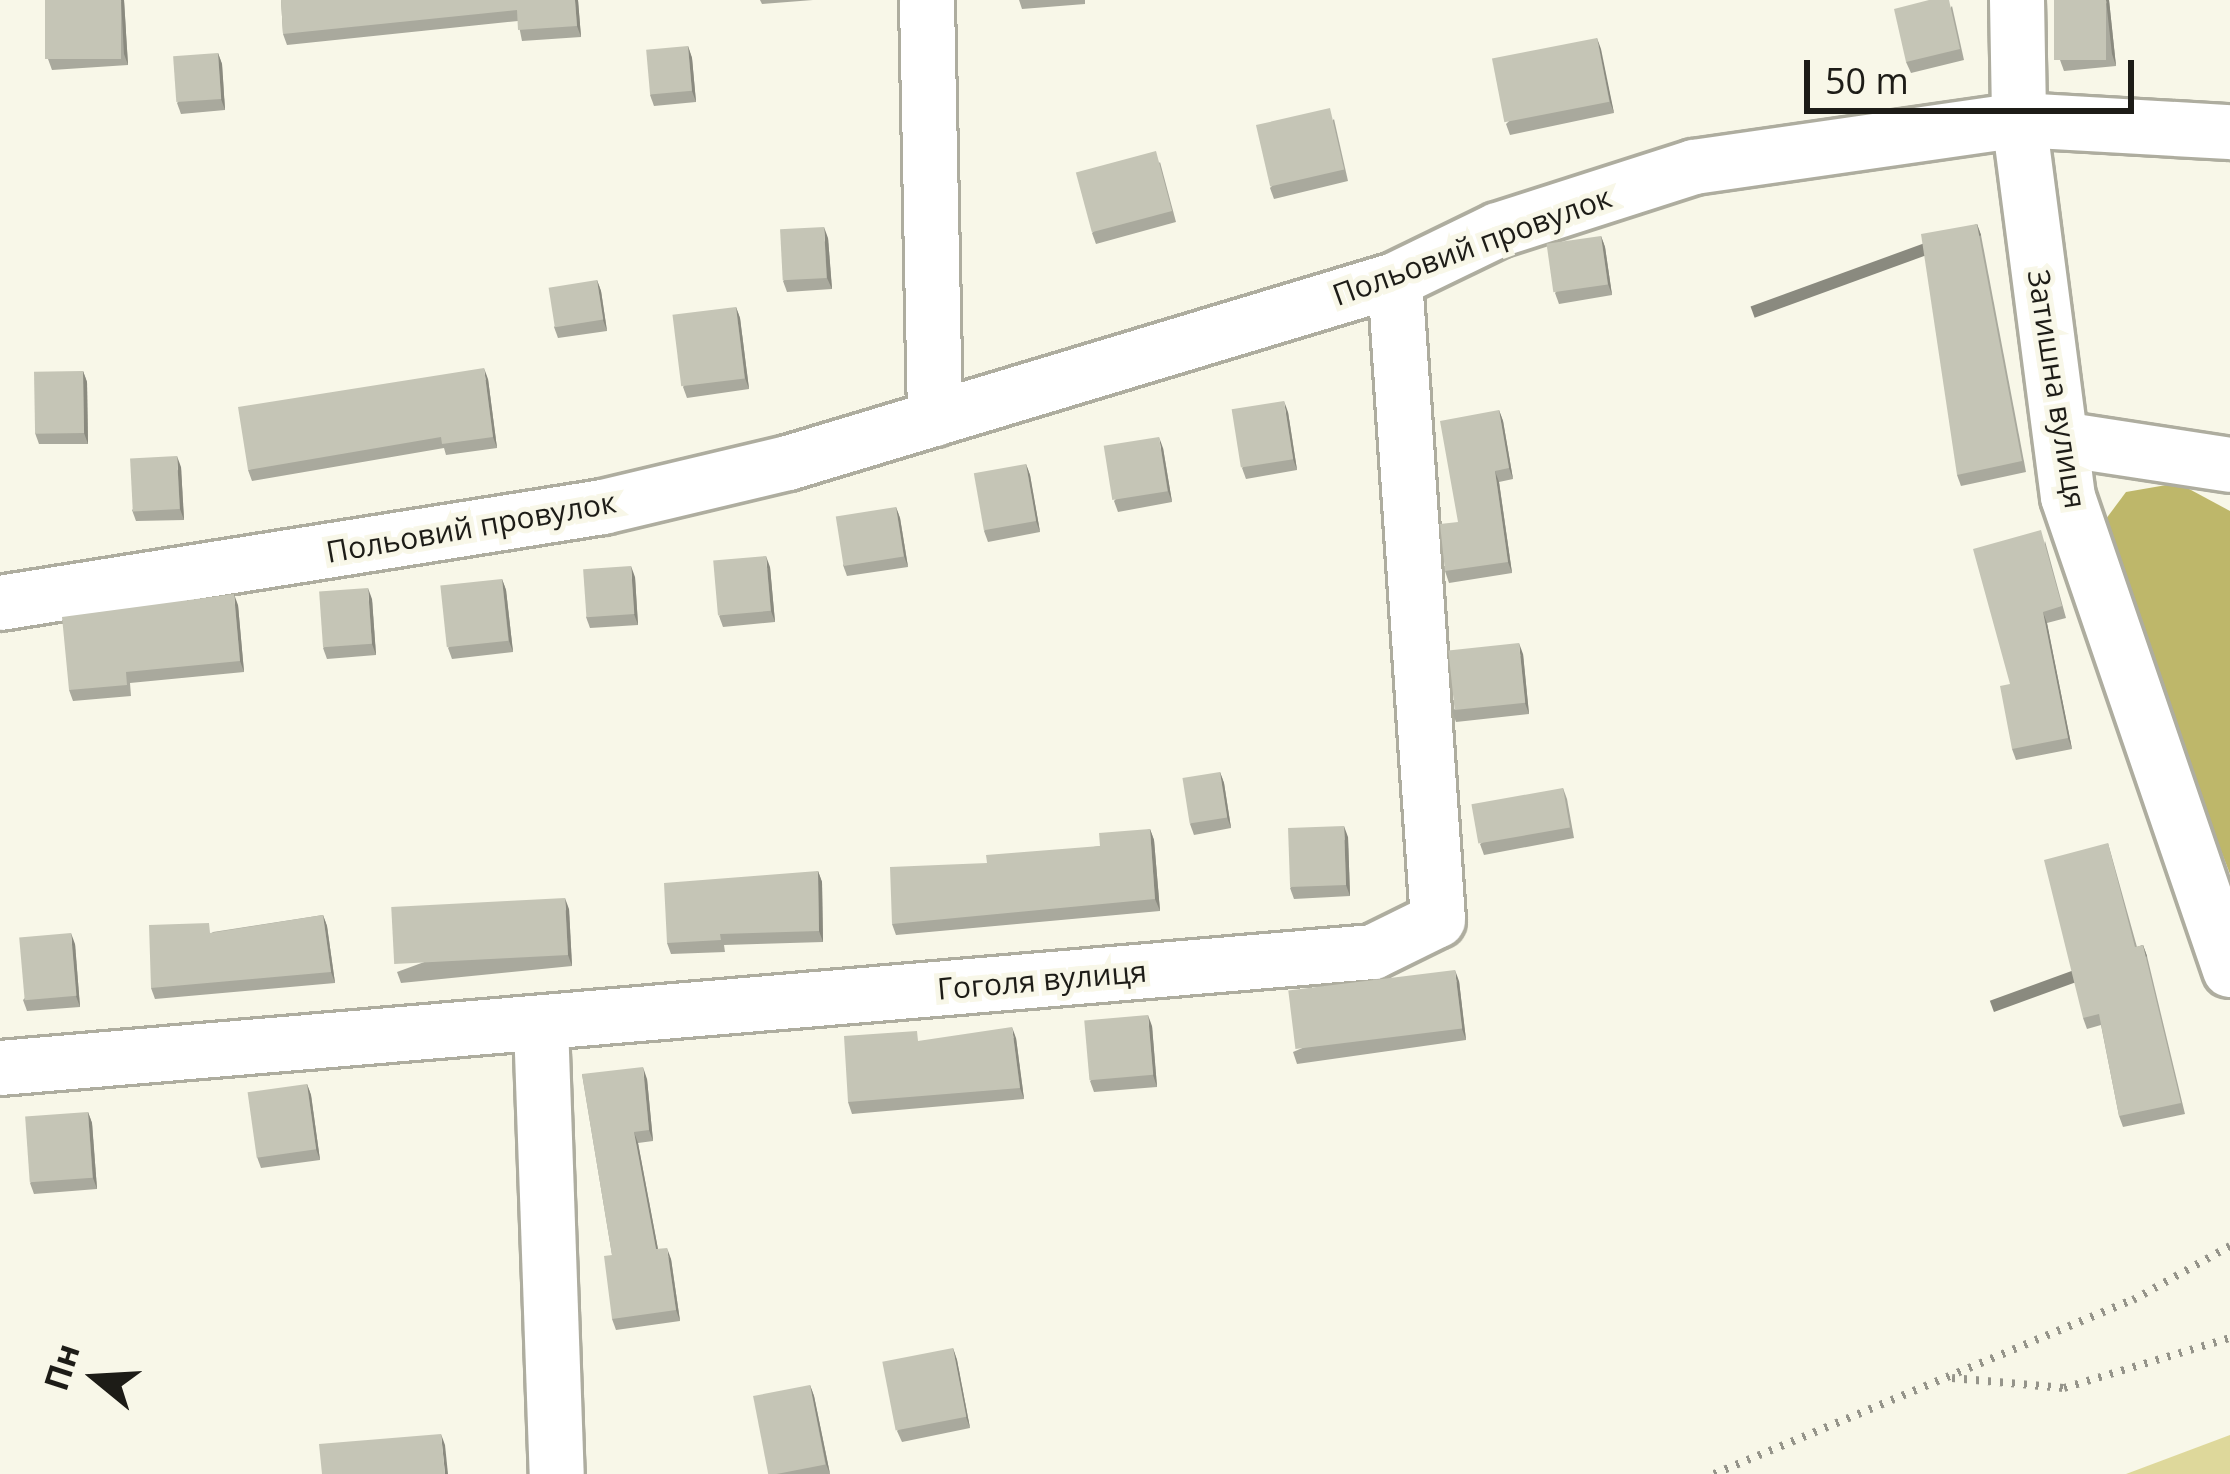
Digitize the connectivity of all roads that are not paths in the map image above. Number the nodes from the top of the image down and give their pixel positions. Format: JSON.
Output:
{"nodes":[{"id":1,"x":927,"y":0,"type":"edge"},
{"id":2,"x":2017,"y":0,"type":"edge"},
{"id":3,"x":2019,"y":120,"type":"junction"},
{"id":4,"x":2230,"y":132,"type":"edge"},
{"id":5,"x":1394,"y":280,"type":"junction"},
{"id":6,"x":935,"y":419,"type":"junction"},
{"id":7,"x":2060,"y":439,"type":"junction"},
{"id":8,"x":2230,"y":465,"type":"edge"},
{"id":9,"x":0,"y":603,"type":"edge"},
{"id":10,"x":2230,"y":970,"type":"edge"},
{"id":11,"x":541,"y":1024,"type":"junction"},
{"id":12,"x":0,"y":1068,"type":"edge"},
{"id":13,"x":557,"y":1474,"type":"edge"}],
"edges":[{"from":1,"to":6,"type":"street"},
{"from":2,"to":3,"type":"street","name":"Затишна вулиця"},
{"from":3,"to":4,"type":"street","name":"Польовий провулок"},
{"from":3,"to":5,"type":"street","name":"Польовий провулок"},
{"from":3,"to":7,"type":"street","name":"Затишна вулиця"},
{"from":5,"to":6,"type":"street","name":"Польовий провулок"},
{"from":5,"to":11,"type":"street","name":"Гоголя вулиця"},
{"from":6,"to":9,"type":"street","name":"Польовий провулок"},
{"from":7,"to":8,"type":"street"},
{"from":7,"to":10,"type":"street","name":"Затишна вулиця"},
{"from":11,"to":12,"type":"street","name":"Гоголя вулиця"},
{"from":11,"to":13,"type":"street"}]}
